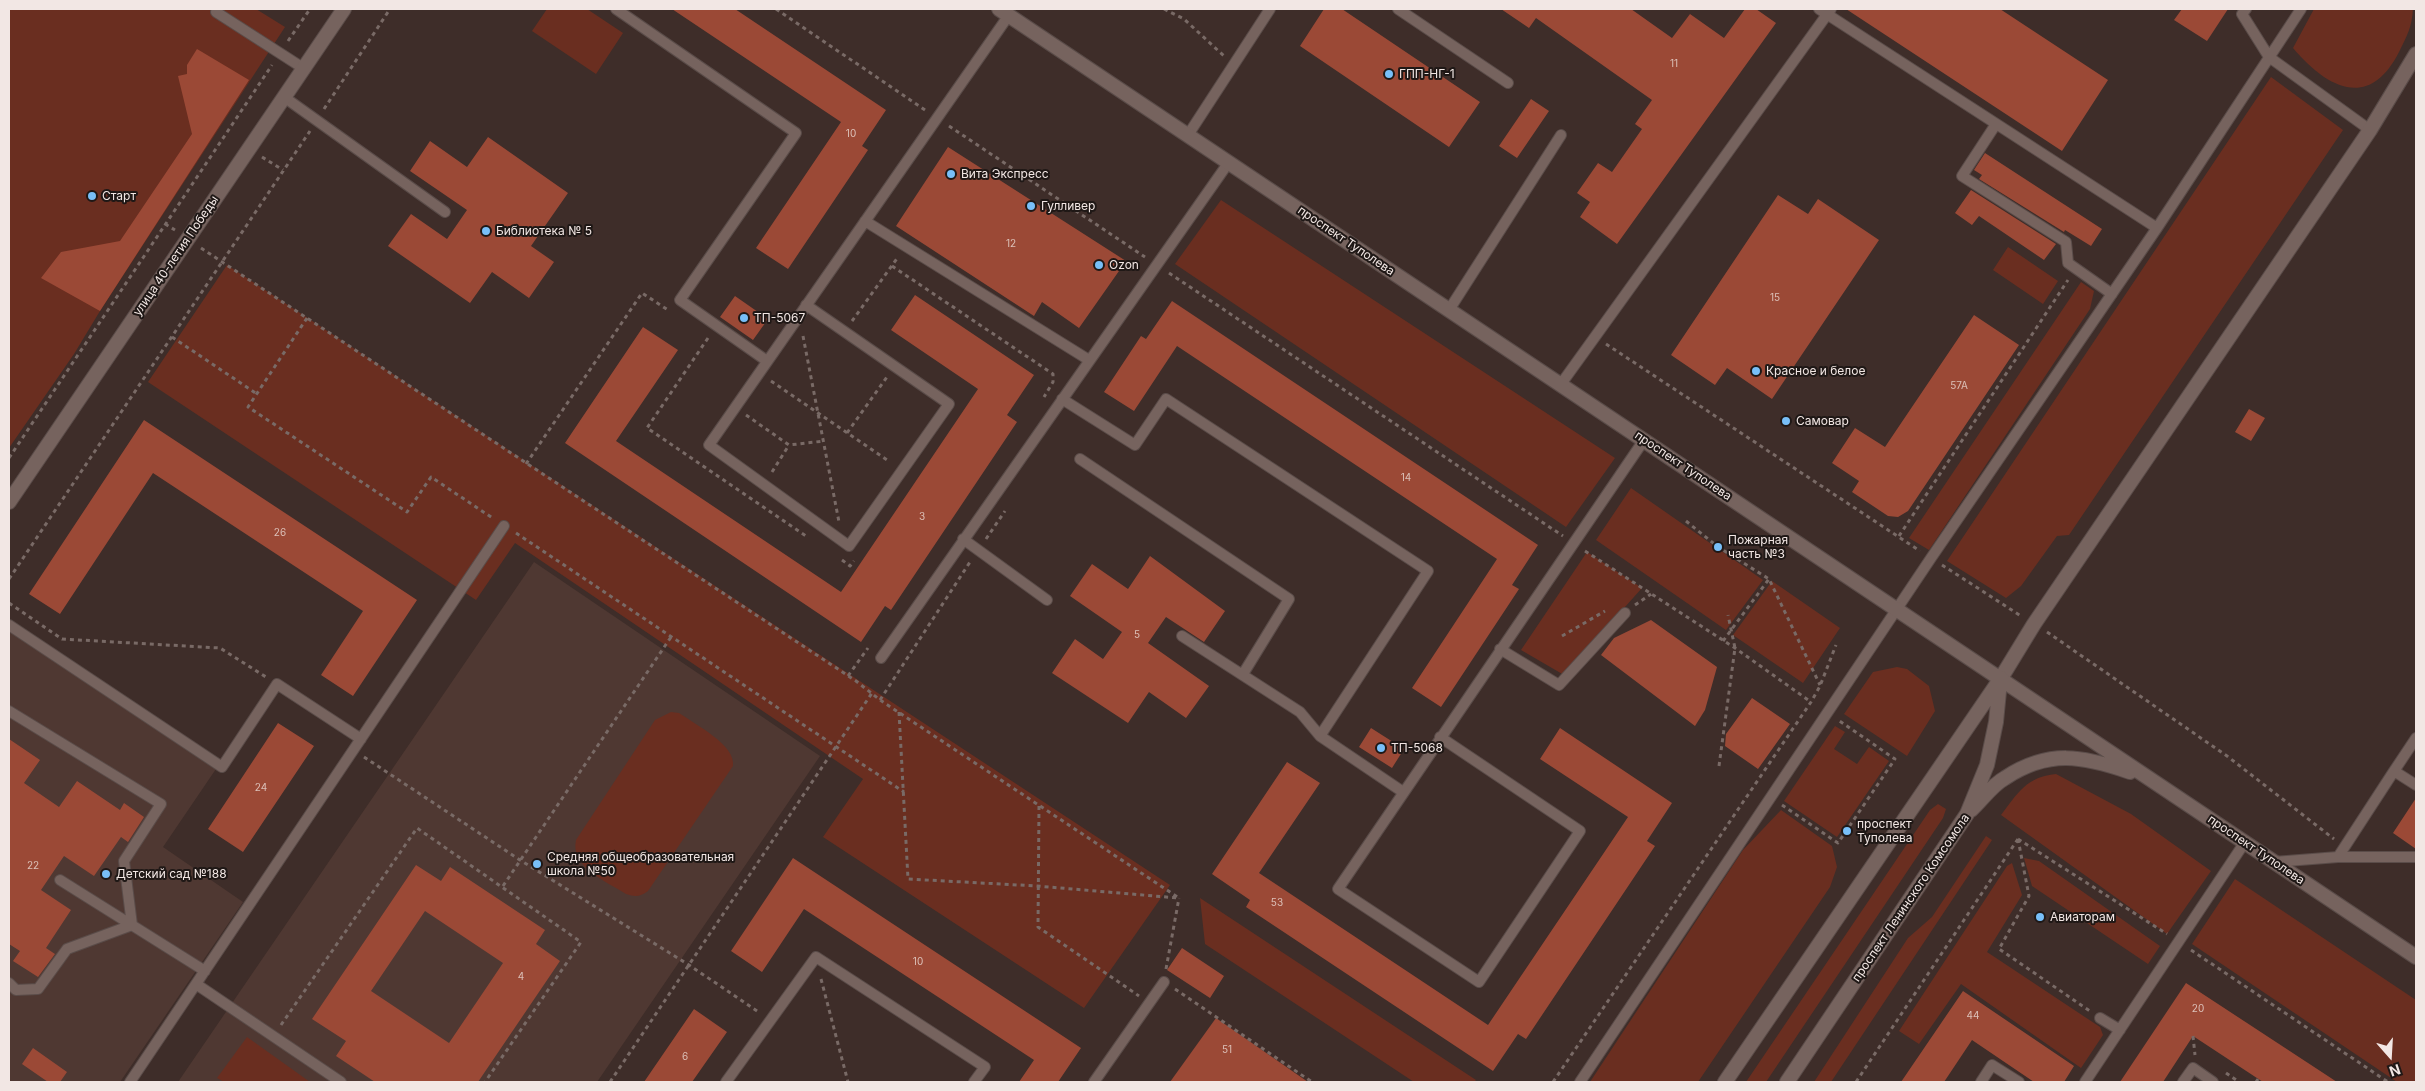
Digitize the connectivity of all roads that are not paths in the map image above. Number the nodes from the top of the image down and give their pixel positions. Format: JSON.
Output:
{"nodes":[{"id":1,"x":344,"y":9,"type":"edge"},
{"id":2,"x":616,"y":9,"type":"edge"},
{"id":3,"x":1270,"y":9,"type":"edge"},
{"id":4,"x":1398,"y":9,"type":"edge"},
{"id":5,"x":2301,"y":9,"type":"edge"},
{"id":6,"x":1826,"y":10,"type":"edge"},
{"id":7,"x":2241,"y":10,"type":"edge"},
{"id":8,"x":216,"y":12,"type":"dead end"},
{"id":9,"x":1004,"y":12,"type":"edge"},
{"id":10,"x":2416,"y":54,"type":"edge"},
{"id":11,"x":2269,"y":56,"type":"junction"},
{"id":12,"x":303,"y":68,"type":"junction"},
{"id":13,"x":1508,"y":83,"type":"dead end"},
{"id":14,"x":284,"y":97,"type":"junction"},
{"id":15,"x":1996,"y":124,"type":"junction"},
{"id":16,"x":2370,"y":130,"type":"junction"},
{"id":17,"x":1188,"y":135,"type":"junction"},
{"id":18,"x":1561,"y":135,"type":"dead end"},
{"id":19,"x":1228,"y":162,"type":"junction"},
{"id":20,"x":445,"y":212,"type":"dead end"},
{"id":21,"x":865,"y":221,"type":"junction"},
{"id":22,"x":2157,"y":228,"type":"junction"},
{"id":23,"x":2112,"y":294,"type":"junction"},
{"id":24,"x":806,"y":305,"type":"junction"},
{"id":25,"x":1449,"y":310,"type":"junction"},
{"id":26,"x":1089,"y":360,"type":"junction"},
{"id":27,"x":767,"y":361,"type":"junction"},
{"id":28,"x":1561,"y":384,"type":"junction"},
{"id":29,"x":1062,"y":399,"type":"junction"},
{"id":30,"x":1644,"y":440,"type":"junction"},
{"id":31,"x":1080,"y":459,"type":"dead end"},
{"id":32,"x":9,"y":502,"type":"edge"},
{"id":33,"x":504,"y":526,"type":"road end"},
{"id":34,"x":963,"y":539,"type":"junction"},
{"id":35,"x":1047,"y":600,"type":"dead end"},
{"id":36,"x":1897,"y":609,"type":"junction"},
{"id":37,"x":1625,"y":613,"type":"dead end"},
{"id":38,"x":9,"y":625,"type":"edge"},
{"id":39,"x":1182,"y":636,"type":"dead end"},
{"id":40,"x":1500,"y":649,"type":"junction"},
{"id":41,"x":881,"y":658,"type":"dead end"},
{"id":42,"x":1243,"y":674,"type":"junction"},
{"id":43,"x":2000,"y":678,"type":"junction"},
{"id":44,"x":9,"y":711,"type":"edge"},
{"id":45,"x":1320,"y":736,"type":"junction"},
{"id":46,"x":1440,"y":737,"type":"junction"},
{"id":47,"x":361,"y":738,"type":"junction"},
{"id":48,"x":2416,"y":738,"type":"edge"},
{"id":49,"x":2394,"y":771,"type":"junction"},
{"id":50,"x":2146,"y":777,"type":"junction"},
{"id":51,"x":2416,"y":785,"type":"edge"},
{"id":52,"x":1403,"y":792,"type":"junction"},
{"id":53,"x":1967,"y":814,"type":"junction"},
{"id":54,"x":2245,"y":842,"type":"junction"},
{"id":55,"x":2338,"y":857,"type":"junction"},
{"id":56,"x":2416,"y":857,"type":"edge"},
{"id":57,"x":2274,"y":862,"type":"junction"},
{"id":58,"x":60,"y":880,"type":"dead end"},
{"id":59,"x":132,"y":925,"type":"junction"},
{"id":60,"x":2416,"y":957,"type":"edge"},
{"id":61,"x":205,"y":971,"type":"junction"},
{"id":62,"x":1164,"y":982,"type":"road end"},
{"id":63,"x":9,"y":983,"type":"edge"},
{"id":64,"x":196,"y":984,"type":"junction"},
{"id":65,"x":2100,"y":1018,"type":"road end"},
{"id":66,"x":2120,"y":1030,"type":"junction"},
{"id":67,"x":130,"y":1082,"type":"edge"},
{"id":68,"x":341,"y":1082,"type":"edge"},
{"id":69,"x":726,"y":1082,"type":"edge"},
{"id":70,"x":974,"y":1082,"type":"edge"},
{"id":71,"x":1094,"y":1082,"type":"edge"},
{"id":72,"x":1580,"y":1082,"type":"edge"},
{"id":73,"x":1725,"y":1082,"type":"edge"},
{"id":74,"x":1788,"y":1082,"type":"edge"},
{"id":75,"x":1981,"y":1082,"type":"edge"},
{"id":76,"x":2019,"y":1082,"type":"edge"},
{"id":77,"x":2085,"y":1082,"type":"edge"},
{"id":78,"x":2183,"y":1082,"type":"edge"},
{"id":79,"x":2213,"y":1082,"type":"edge"}],
"edges":[{"from":1,"to":12,"type":"main road","name":"улица 40-летия Победы"},
{"from":2,"to":27,"type":"lane"},
{"from":3,"to":17,"type":"lane"},
{"from":4,"to":13,"type":"lane"},
{"from":5,"to":11,"type":"lane"},
{"from":6,"to":15,"type":"lane"},
{"from":6,"to":28,"type":"lane"},
{"from":7,"to":11,"type":"lane"},
{"from":8,"to":12,"type":"lane"},
{"from":9,"to":17,"type":"main road","name":"проспект Туполева"},
{"from":9,"to":21,"type":"lane"},
{"from":10,"to":16,"type":"main road"},
{"from":11,"to":16,"type":"lane"},
{"from":11,"to":22,"type":"lane"},
{"from":12,"to":14,"type":"main road","name":"улица 40-летия Победы"},
{"from":14,"to":20,"type":"lane"},
{"from":14,"to":32,"type":"main road","name":"улица 40-летия Победы"},
{"from":15,"to":22,"type":"lane"},
{"from":15,"to":23,"type":"lane"},
{"from":16,"to":43,"type":"main road"},
{"from":17,"to":19,"type":"main road","name":"проспект Туполева"},
{"from":18,"to":25,"type":"lane"},
{"from":19,"to":25,"type":"main road","name":"проспект Туполева"},
{"from":19,"to":26,"type":"lane"},
{"from":21,"to":24,"type":"lane"},
{"from":21,"to":26,"type":"lane"},
{"from":22,"to":23,"type":"lane"},
{"from":23,"to":36,"type":"lane"},
{"from":24,"to":27,"type":"lane"},
{"from":24,"to":27,"type":"lane"},
{"from":25,"to":28,"type":"main road","name":"проспект Туполева"},
{"from":26,"to":29,"type":"lane"},
{"from":28,"to":30,"type":"main road","name":"проспект Туполева"},
{"from":29,"to":34,"type":"lane"},
{"from":29,"to":45,"type":"lane"},
{"from":30,"to":36,"type":"main road","name":"проспект Туполева"},
{"from":30,"to":40,"type":"lane"},
{"from":31,"to":42,"type":"lane"},
{"from":33,"to":47,"type":"lane"},
{"from":34,"to":35,"type":"lane"},
{"from":34,"to":41,"type":"lane"},
{"from":36,"to":43,"type":"main road","name":"проспект Туполева"},
{"from":36,"to":72,"type":"lane"},
{"from":37,"to":40,"type":"lane"},
{"from":38,"to":47,"type":"lane"},
{"from":39,"to":42,"type":"lane"},
{"from":40,"to":46,"type":"lane"},
{"from":42,"to":45,"type":"lane"},
{"from":43,"to":50,"type":"main road","name":"проспект Туполева"},
{"from":43,"to":53,"type":"main road","name":"проспект Ленинского Комсомола"},
{"from":43,"to":73,"type":"main road"},
{"from":44,"to":59,"type":"lane"},
{"from":45,"to":52,"type":"lane"},
{"from":46,"to":52,"type":"lane"},
{"from":46,"to":52,"type":"lane"},
{"from":47,"to":61,"type":"lane"},
{"from":48,"to":49,"type":"lane"},
{"from":49,"to":51,"type":"lane"},
{"from":49,"to":55,"type":"lane"},
{"from":50,"to":53,"type":"main road"},
{"from":50,"to":54,"type":"main road","name":"проспект Туполева"},
{"from":53,"to":74,"type":"main road","name":"проспект Ленинского Комсомола"},
{"from":54,"to":57,"type":"main road","name":"проспект Туполева"},
{"from":54,"to":66,"type":"lane"},
{"from":55,"to":56,"type":"lane"},
{"from":55,"to":57,"type":"lane"},
{"from":57,"to":60,"type":"main road","name":"проспект Туполева"},
{"from":58,"to":59,"type":"lane"},
{"from":59,"to":61,"type":"lane"},
{"from":59,"to":63,"type":"lane"},
{"from":61,"to":64,"type":"lane"},
{"from":62,"to":71,"type":"lane"},
{"from":64,"to":67,"type":"lane"},
{"from":64,"to":68,"type":"lane"},
{"from":65,"to":66,"type":"lane"},
{"from":66,"to":77,"type":"lane"},
{"from":69,"to":70,"type":"lane"},
{"from":75,"to":76,"type":"lane"},
{"from":78,"to":79,"type":"lane"}]}
